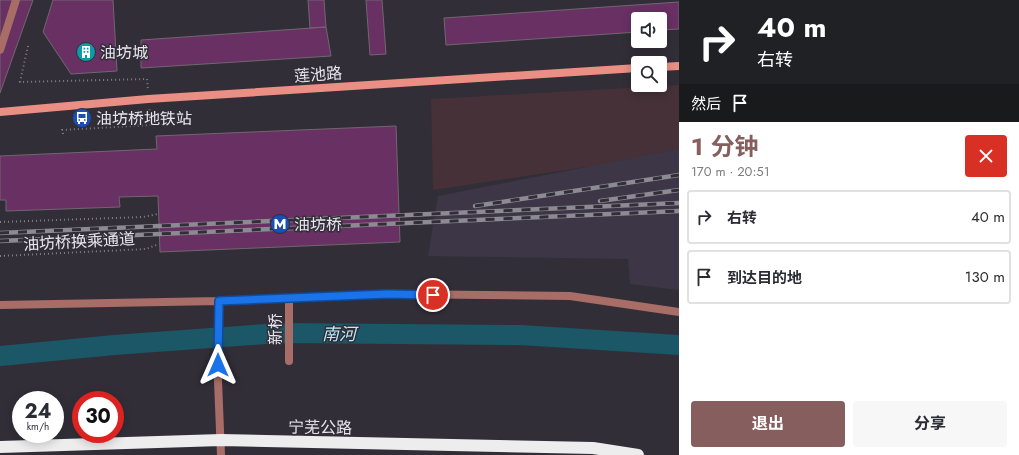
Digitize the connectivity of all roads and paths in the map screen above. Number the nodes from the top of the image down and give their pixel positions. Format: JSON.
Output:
{"nodes":[{"id":1,"x":16,"y":0,"type":"edge"},
{"id":2,"x":28,"y":46,"type":"dead end"},
{"id":3,"x":0,"y":50,"type":"edge"},
{"id":4,"x":679,"y":66,"type":"edge"},
{"id":5,"x":667,"y":67,"type":"edge"},
{"id":6,"x":631,"y":68,"type":"edge"},
{"id":7,"x":148,"y":99,"type":"junction"},
{"id":8,"x":0,"y":112,"type":"edge"},
{"id":9,"x":63,"y":134,"type":"dead end"},
{"id":10,"x":158,"y":214,"type":"dead end"},
{"id":11,"x":0,"y":222,"type":"edge"},
{"id":12,"x":159,"y":244,"type":"dead end"},
{"id":13,"x":0,"y":256,"type":"edge"},
{"id":14,"x":289,"y":299,"type":"junction"},
{"id":15,"x":219,"y":301,"type":"junction"},
{"id":16,"x":0,"y":305,"type":"edge"},
{"id":17,"x":679,"y":312,"type":"edge"},
{"id":18,"x":289,"y":361,"type":"dead end"},
{"id":19,"x":221,"y":440,"type":"junction"},
{"id":20,"x":0,"y":447,"type":"edge"},
{"id":21,"x":221,"y":455,"type":"edge"},
{"id":22,"x":638,"y":455,"type":"edge"}],
"edges":[{"from":1,"to":3,"type":"street"},
{"from":2,"to":7,"type":"path"},
{"from":4,"to":5,"type":"street"},
{"from":6,"to":7,"type":"street","name":"莲池路"},
{"from":7,"to":8,"type":"street","name":"莲池路"},
{"from":7,"to":9,"type":"path"},
{"from":10,"to":11,"type":"path","name":"油坊桥换乘通道"},
{"from":12,"to":13,"type":"path","name":"油坊桥换乘通道"},
{"from":14,"to":15,"type":"street"},
{"from":14,"to":17,"type":"street"},
{"from":14,"to":18,"type":"street","name":"新桥"},
{"from":15,"to":16,"type":"street"},
{"from":15,"to":19,"type":"street"},
{"from":19,"to":20,"type":"highway","name":"宁芜公路"},
{"from":19,"to":21,"type":"street"},
{"from":19,"to":22,"type":"highway","name":"宁芜公路"}]}
